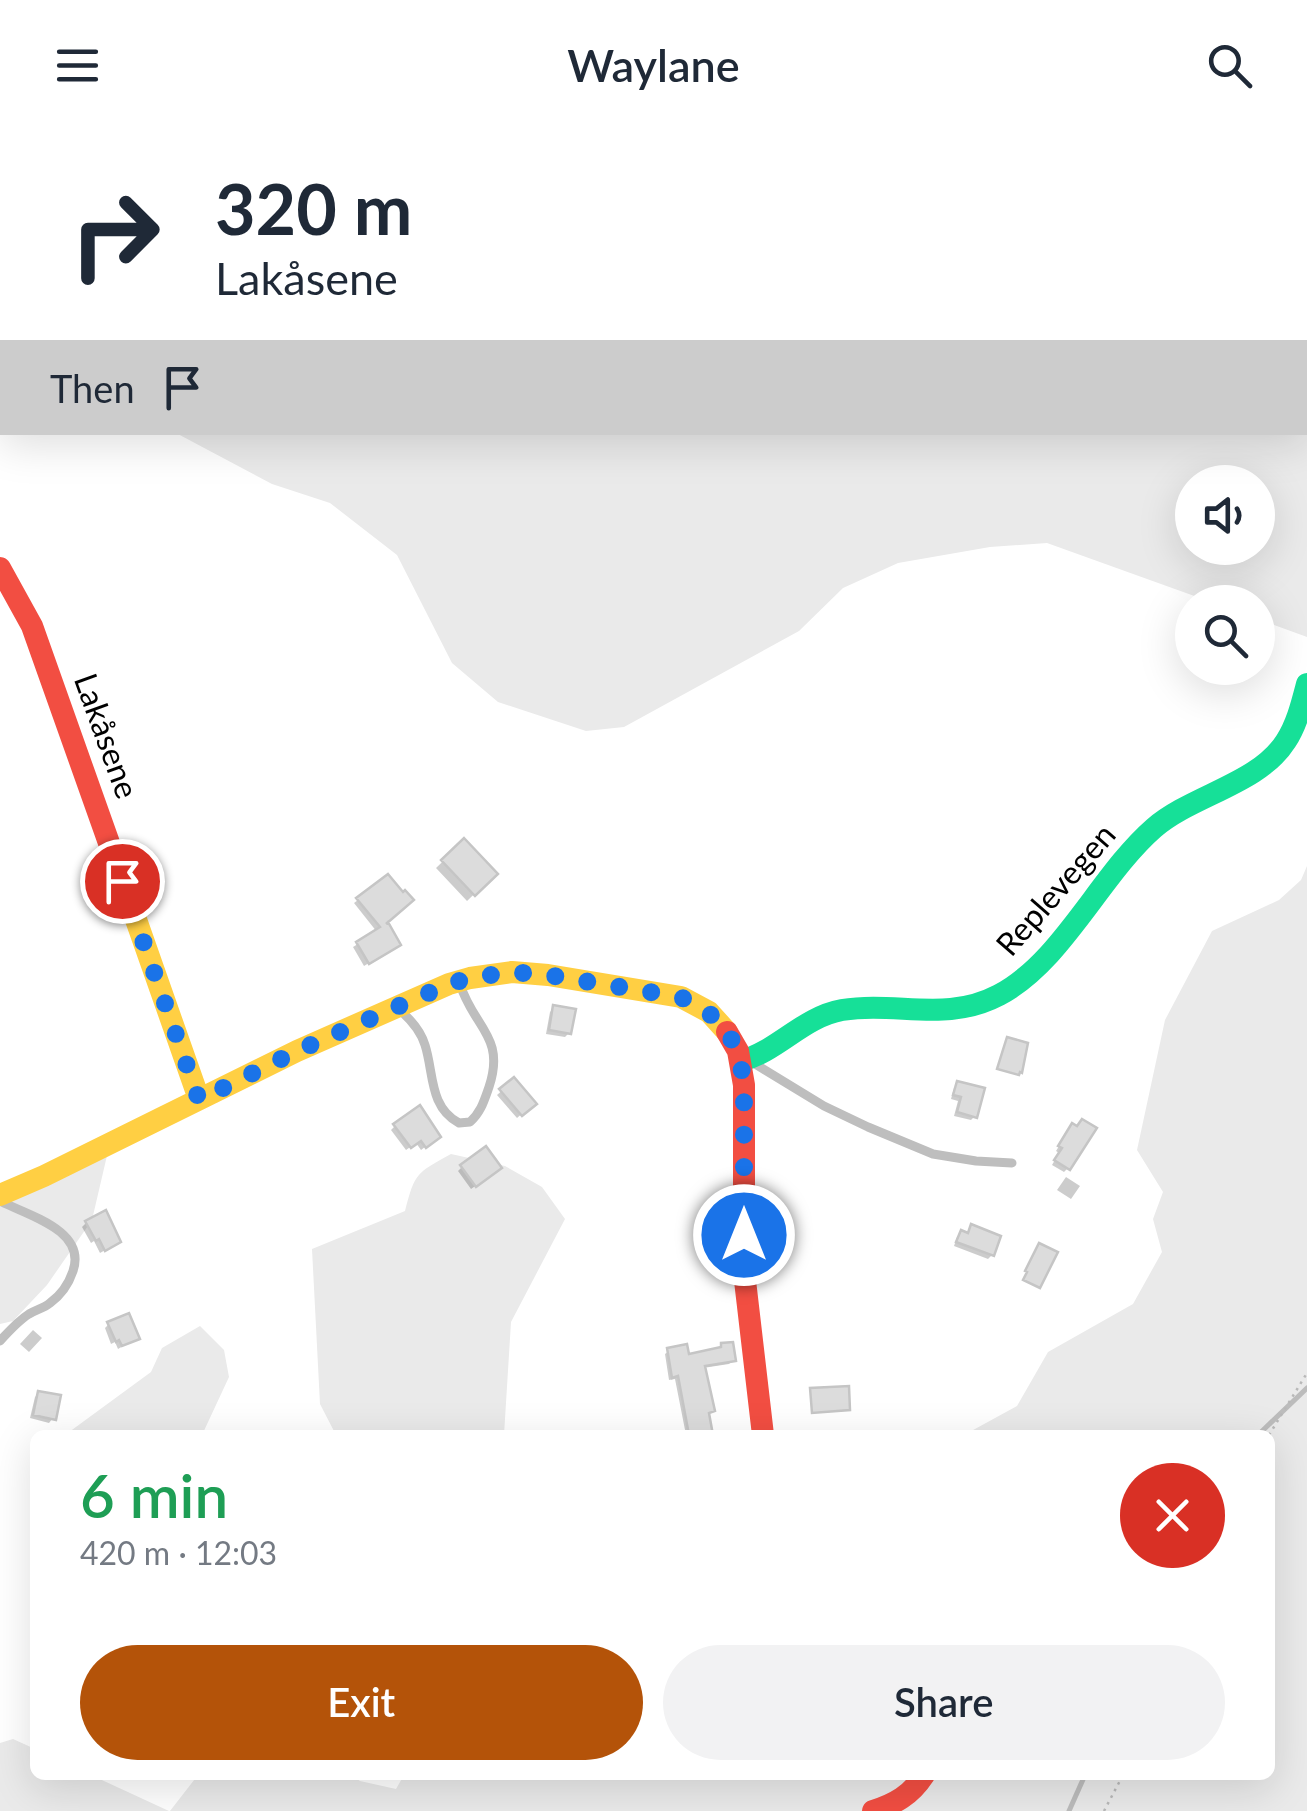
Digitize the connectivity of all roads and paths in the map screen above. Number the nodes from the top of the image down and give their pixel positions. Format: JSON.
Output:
{"nodes":[{"id":1,"x":0,"y":568,"type":"edge"},
{"id":2,"x":1307,"y":684,"type":"edge"},
{"id":3,"x":459,"y":982,"type":"junction"},
{"id":4,"x":398,"y":1007,"type":"junction"},
{"id":5,"x":745,"y":1060,"type":"junction"},
{"id":6,"x":199,"y":1100,"type":"junction"},
{"id":7,"x":1012,"y":1163,"type":"dead end"},
{"id":8,"x":0,"y":1198,"type":"edge"},
{"id":9,"x":0,"y":1341,"type":"edge"},
{"id":10,"x":1307,"y":1373,"type":"edge"},
{"id":11,"x":761,"y":1430,"type":"edge"},
{"id":12,"x":1272,"y":1430,"type":"edge"},
{"id":13,"x":921,"y":1780,"type":"edge"},
{"id":14,"x":1120,"y":1780,"type":"edge"},
{"id":15,"x":873,"y":1811,"type":"edge"},
{"id":16,"x":1104,"y":1811,"type":"edge"}],
"edges":[{"from":1,"to":6,"type":"street","name":"Lakåsene"},
{"from":2,"to":5,"type":"street","name":"Replevegen"},
{"from":3,"to":4,"type":"street"},
{"from":3,"to":4,"type":"lane"},
{"from":3,"to":5,"type":"street"},
{"from":4,"to":6,"type":"street"},
{"from":5,"to":7,"type":"lane"},
{"from":5,"to":11,"type":"street"},
{"from":6,"to":8,"type":"street"},
{"from":8,"to":9,"type":"lane"},
{"from":10,"to":12,"type":"path"},
{"from":13,"to":15,"type":"street"},
{"from":14,"to":16,"type":"path"}]}
